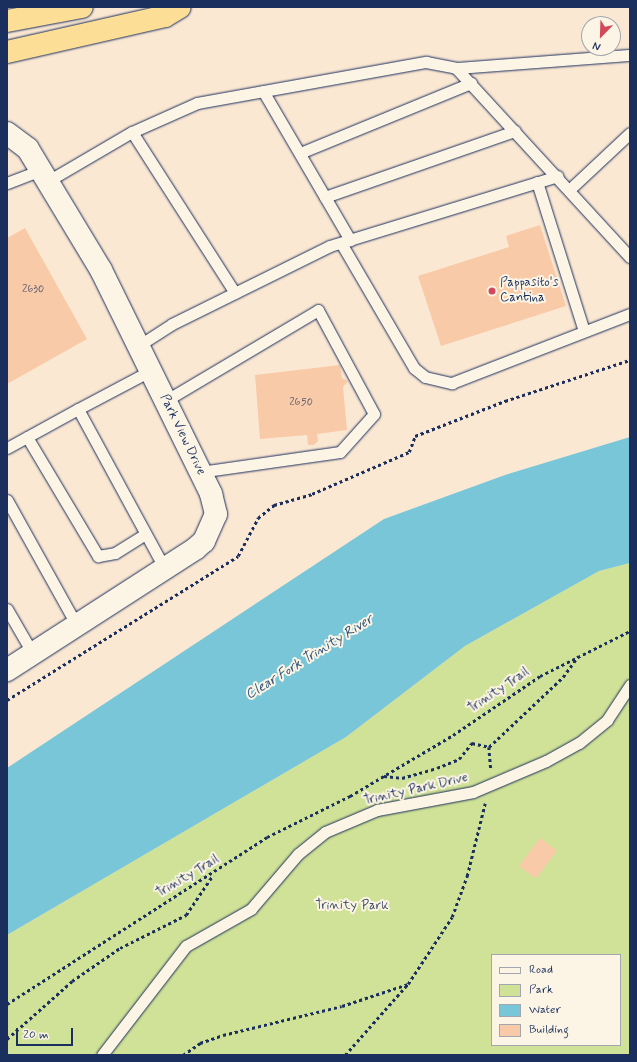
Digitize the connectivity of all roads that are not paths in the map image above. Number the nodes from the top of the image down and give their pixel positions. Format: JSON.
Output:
{"nodes":[{"id":1,"x":82,"y":7,"type":"edge"},
{"id":2,"x":180,"y":7,"type":"edge"},
{"id":3,"x":7,"y":21,"type":"edge"},
{"id":4,"x":7,"y":52,"type":"edge"},
{"id":5,"x":630,"y":55,"type":"edge"},
{"id":6,"x":456,"y":68,"type":"junction"},
{"id":7,"x":471,"y":83,"type":"junction"},
{"id":8,"x":263,"y":91,"type":"junction"},
{"id":9,"x":515,"y":131,"type":"junction"},
{"id":10,"x":132,"y":132,"type":"junction"},
{"id":11,"x":7,"y":133,"type":"edge"},
{"id":12,"x":630,"y":133,"type":"edge"},
{"id":13,"x":300,"y":153,"type":"junction"},
{"id":14,"x":44,"y":176,"type":"junction"},
{"id":15,"x":557,"y":176,"type":"junction"},
{"id":16,"x":537,"y":182,"type":"junction"},
{"id":17,"x":7,"y":183,"type":"edge"},
{"id":18,"x":569,"y":190,"type":"junction"},
{"id":19,"x":325,"y":197,"type":"junction"},
{"id":20,"x":345,"y":241,"type":"junction"},
{"id":21,"x":630,"y":257,"type":"edge"},
{"id":22,"x":235,"y":293,"type":"junction"},
{"id":23,"x":630,"y":314,"type":"edge"},
{"id":24,"x":584,"y":331,"type":"junction"},
{"id":25,"x":138,"y":346,"type":"junction"},
{"id":26,"x":150,"y":371,"type":"junction"},
{"id":27,"x":165,"y":401,"type":"junction"},
{"id":28,"x":78,"y":409,"type":"junction"},
{"id":29,"x":27,"y":437,"type":"junction"},
{"id":30,"x":7,"y":448,"type":"edge"},
{"id":31,"x":200,"y":472,"type":"junction"},
{"id":32,"x":7,"y":500,"type":"edge"},
{"id":33,"x":146,"y":534,"type":"junction"},
{"id":34,"x":165,"y":570,"type":"junction"},
{"id":35,"x":7,"y":609,"type":"edge"},
{"id":36,"x":77,"y":626,"type":"junction"},
{"id":37,"x":33,"y":654,"type":"junction"},
{"id":38,"x":7,"y":670,"type":"edge"},
{"id":39,"x":630,"y":685,"type":"edge"},
{"id":40,"x":102,"y":1055,"type":"edge"}],
"edges":[{"from":1,"to":3,"type":"highway"},
{"from":2,"to":4,"type":"highway"},
{"from":5,"to":6,"type":"lane"},
{"from":6,"to":7,"type":"lane"},
{"from":6,"to":8,"type":"lane"},
{"from":7,"to":9,"type":"lane"},
{"from":7,"to":13,"type":"lane"},
{"from":8,"to":10,"type":"lane"},
{"from":8,"to":13,"type":"lane"},
{"from":9,"to":15,"type":"lane"},
{"from":9,"to":19,"type":"lane"},
{"from":10,"to":14,"type":"lane"},
{"from":10,"to":22,"type":"lane"},
{"from":11,"to":14,"type":"street","name":"Park View Drive"},
{"from":12,"to":18,"type":"lane"},
{"from":13,"to":19,"type":"lane"},
{"from":14,"to":17,"type":"lane"},
{"from":14,"to":25,"type":"street","name":"Park View Drive"},
{"from":15,"to":16,"type":"lane"},
{"from":15,"to":18,"type":"lane"},
{"from":16,"to":20,"type":"lane"},
{"from":16,"to":24,"type":"lane"},
{"from":18,"to":21,"type":"lane"},
{"from":19,"to":20,"type":"lane"},
{"from":20,"to":22,"type":"lane"},
{"from":20,"to":24,"type":"lane"},
{"from":22,"to":25,"type":"lane"},
{"from":23,"to":24,"type":"lane"},
{"from":25,"to":26,"type":"street","name":"Park View Drive"},
{"from":26,"to":27,"type":"street","name":"Park View Drive"},
{"from":26,"to":28,"type":"lane"},
{"from":27,"to":31,"type":"street","name":"Park View Drive"},
{"from":27,"to":31,"type":"lane"},
{"from":28,"to":29,"type":"lane"},
{"from":28,"to":33,"type":"lane"},
{"from":29,"to":30,"type":"lane"},
{"from":29,"to":33,"type":"lane"},
{"from":31,"to":34,"type":"street","name":"Park View Drive"},
{"from":32,"to":36,"type":"lane"},
{"from":33,"to":34,"type":"lane"},
{"from":34,"to":36,"type":"street","name":"Park View Drive"},
{"from":35,"to":37,"type":"lane"},
{"from":36,"to":37,"type":"street","name":"Park View Drive"},
{"from":37,"to":38,"type":"street","name":"Park View Drive"},
{"from":39,"to":40,"type":"lane","name":"Trinity Park Drive"}]}
